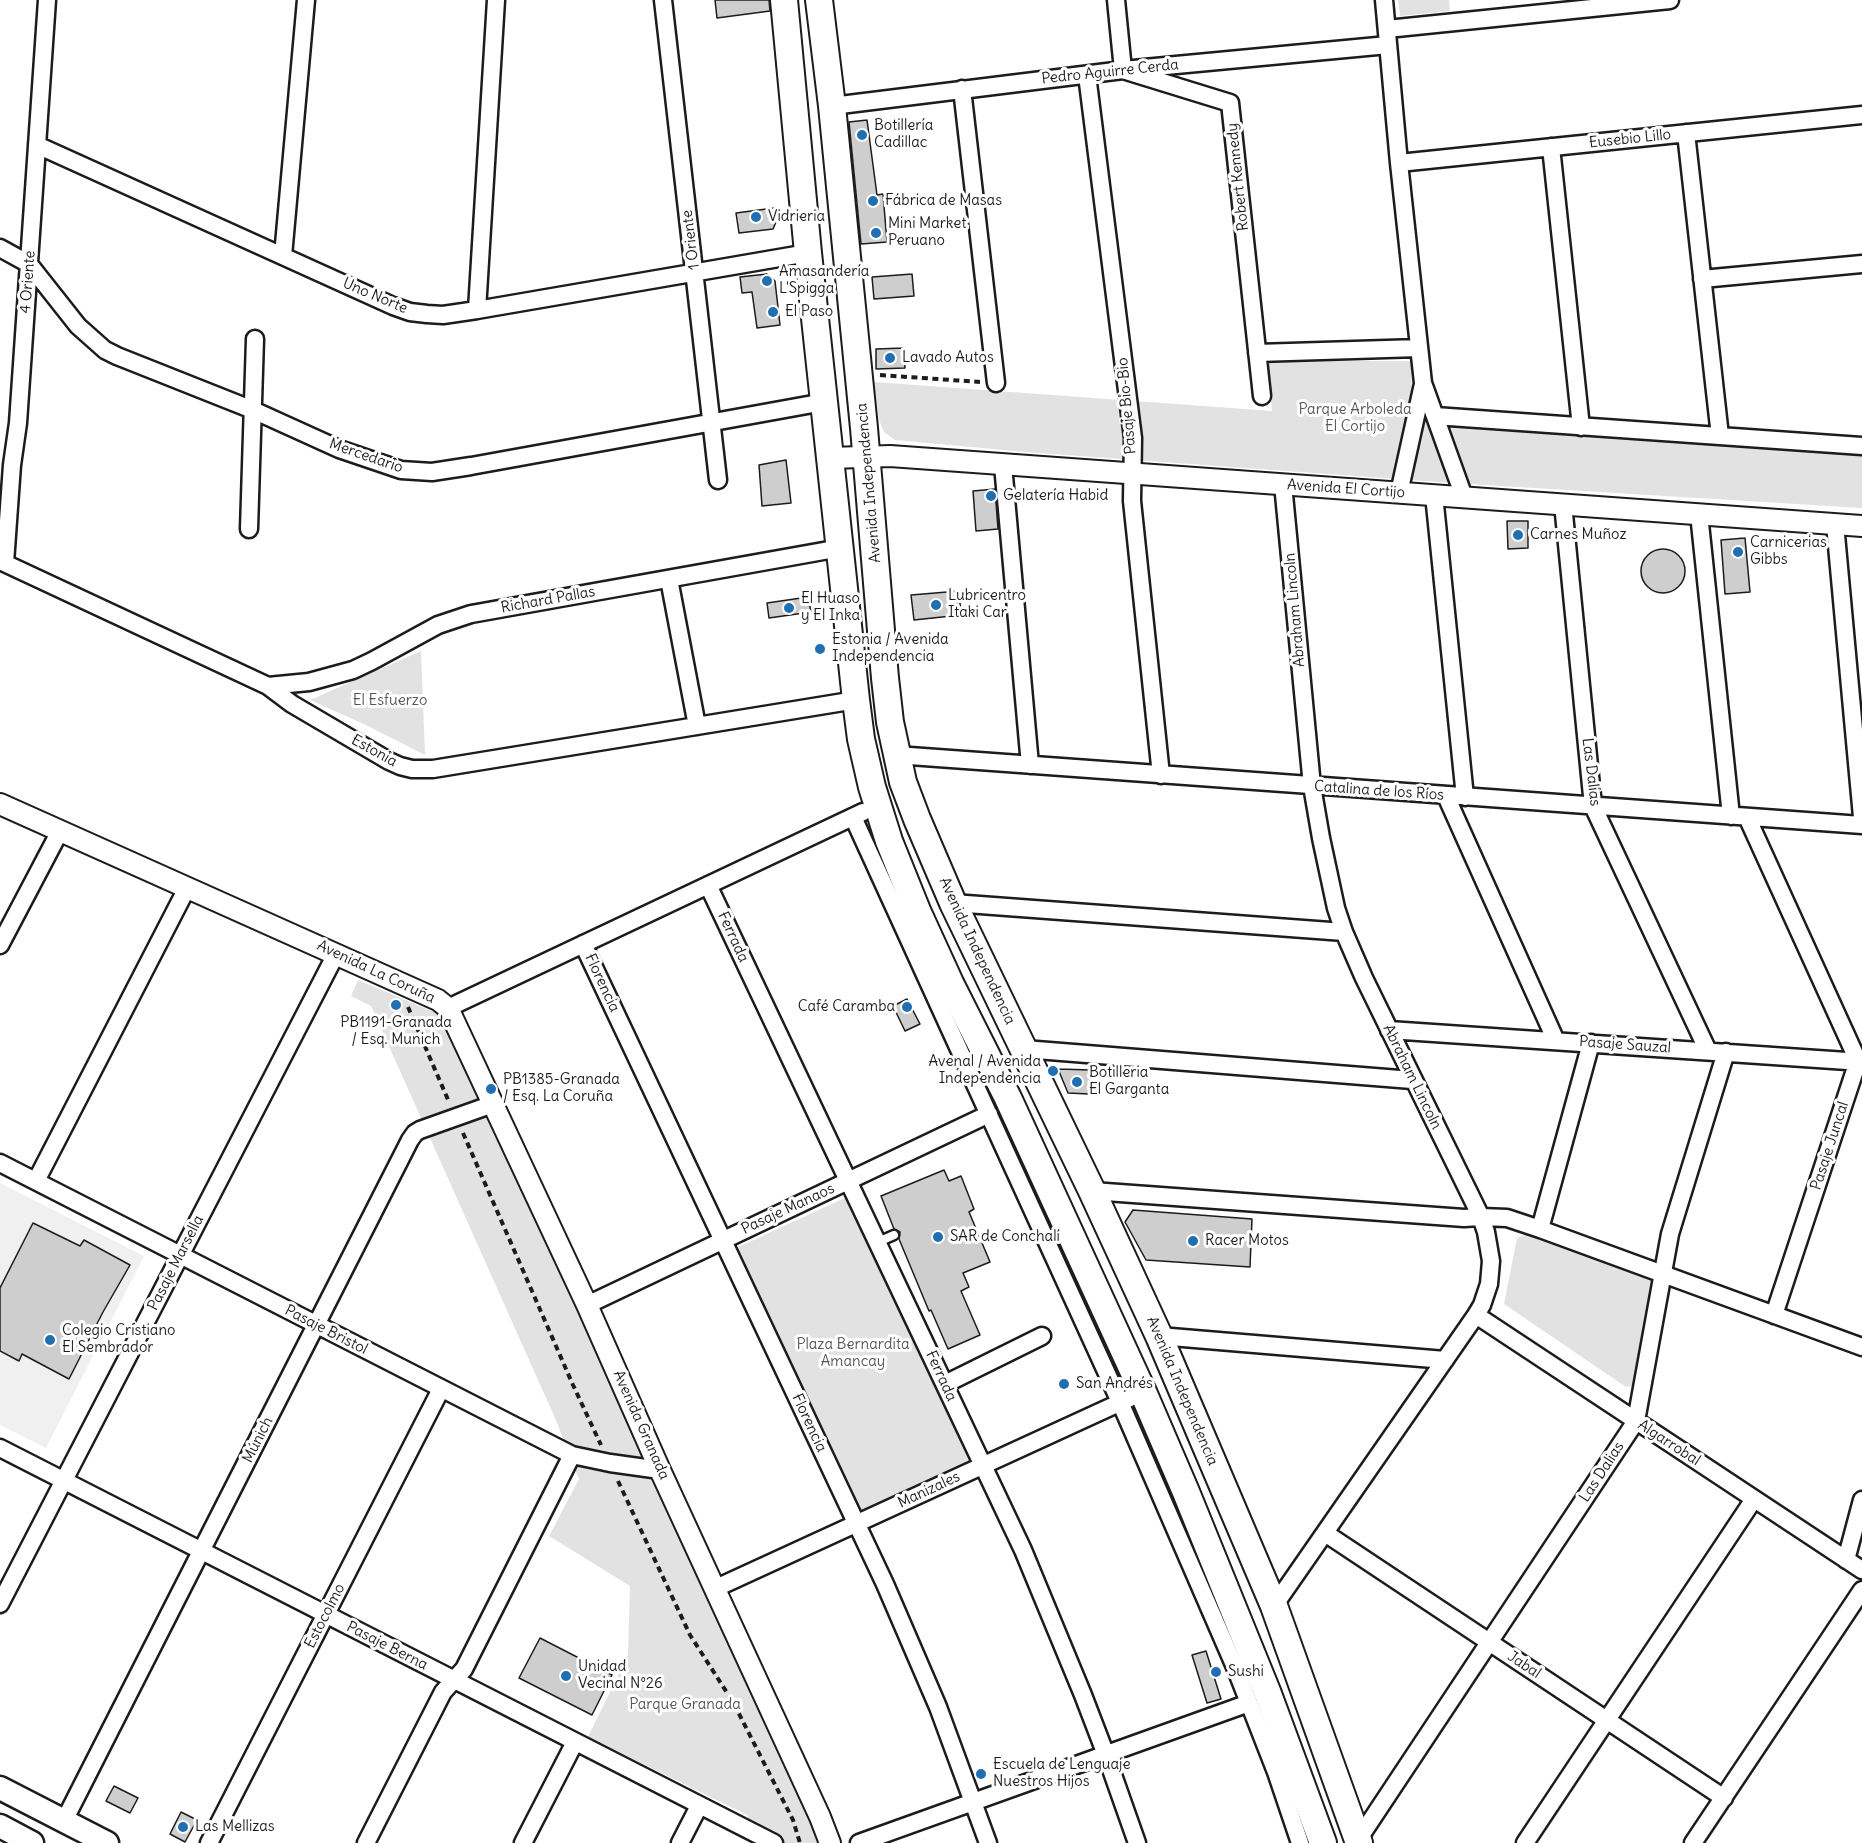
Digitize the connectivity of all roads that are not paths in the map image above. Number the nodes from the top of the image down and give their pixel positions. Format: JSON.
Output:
{"nodes":[{"id":1,"x":47,"y":0,"type":"edge"},
{"id":2,"x":306,"y":0,"type":"edge"},
{"id":3,"x":496,"y":0,"type":"edge"},
{"id":4,"x":663,"y":0,"type":"edge"},
{"id":5,"x":784,"y":0,"type":"edge"},
{"id":6,"x":819,"y":0,"type":"edge"},
{"id":7,"x":1116,"y":0,"type":"edge"},
{"id":8,"x":1384,"y":0,"type":"edge"},
{"id":9,"x":1670,"y":0,"type":"edge"},
{"id":10,"x":1388,"y":37,"type":"junction"},
{"id":11,"x":1123,"y":70,"type":"junction"},
{"id":12,"x":1087,"y":75,"type":"junction"},
{"id":13,"x":962,"y":89,"type":"junction"},
{"id":14,"x":832,"y":106,"type":"junction"},
{"id":15,"x":1862,"y":115,"type":"edge"},
{"id":16,"x":1686,"y":133,"type":"junction"},
{"id":17,"x":37,"y":145,"type":"junction"},
{"id":18,"x":1551,"y":147,"type":"junction"},
{"id":19,"x":1399,"y":163,"type":"junction"},
{"id":20,"x":0,"y":248,"type":"edge"},
{"id":21,"x":808,"y":253,"type":"junction"},
{"id":22,"x":283,"y":256,"type":"junction"},
{"id":23,"x":29,"y":264,"type":"junction"},
{"id":24,"x":1862,"y":264,"type":"edge"},
{"id":25,"x":694,"y":272,"type":"junction"},
{"id":26,"x":1702,"y":279,"type":"junction"},
{"id":27,"x":477,"y":310,"type":"junction"},
{"id":28,"x":255,"y":339,"type":"dead end"},
{"id":29,"x":1419,"y":348,"type":"junction"},
{"id":30,"x":1257,"y":353,"type":"junction"},
{"id":31,"x":996,"y":383,"type":"road end"},
{"id":32,"x":1423,"y":383,"type":"junction"},
{"id":33,"x":1262,"y":396,"type":"dead end"},
{"id":34,"x":824,"y":402,"type":"junction"},
{"id":35,"x":253,"y":410,"type":"junction"},
{"id":36,"x":1435,"y":416,"type":"junction"},
{"id":37,"x":712,"y":422,"type":"junction"},
{"id":38,"x":1581,"y":427,"type":"junction"},
{"id":39,"x":1720,"y":436,"type":"junction"},
{"id":40,"x":1862,"y":446,"type":"edge"},
{"id":41,"x":866,"y":456,"type":"junction"},
{"id":42,"x":831,"y":458,"type":"junction"},
{"id":43,"x":1003,"y":465,"type":"junction"},
{"id":44,"x":1132,"y":474,"type":"junction"},
{"id":45,"x":718,"y":480,"type":"dead end"},
{"id":46,"x":1283,"y":484,"type":"junction"},
{"id":47,"x":1399,"y":493,"type":"junction"},
{"id":48,"x":1434,"y":495,"type":"junction"},
{"id":49,"x":1464,"y":498,"type":"junction"},
{"id":50,"x":1563,"y":504,"type":"junction"},
{"id":51,"x":1699,"y":514,"type":"junction"},
{"id":52,"x":1835,"y":524,"type":"junction"},
{"id":53,"x":1862,"y":526,"type":"edge"},
{"id":54,"x":249,"y":529,"type":"dead end"},
{"id":55,"x":840,"y":548,"type":"junction"},
{"id":56,"x":2,"y":562,"type":"edge"},
{"id":57,"x":669,"y":579,"type":"junction"},
{"id":58,"x":268,"y":686,"type":"junction"},
{"id":59,"x":856,"y":700,"type":"junction"},
{"id":60,"x":697,"y":726,"type":"junction"},
{"id":61,"x":896,"y":755,"type":"junction"},
{"id":62,"x":1030,"y":765,"type":"junction"},
{"id":63,"x":1161,"y":775,"type":"junction"},
{"id":64,"x":1312,"y":786,"type":"junction"},
{"id":65,"x":1446,"y":796,"type":"junction"},
{"id":66,"x":1465,"y":797,"type":"junction"},
{"id":67,"x":0,"y":804,"type":"edge"},
{"id":68,"x":877,"y":806,"type":"junction"},
{"id":69,"x":1593,"y":806,"type":"junction"},
{"id":70,"x":853,"y":816,"type":"junction"},
{"id":71,"x":1739,"y":816,"type":"junction"},
{"id":72,"x":1862,"y":817,"type":"edge"},
{"id":73,"x":1862,"y":825,"type":"edge"},
{"id":74,"x":60,"y":831,"type":"junction"},
{"id":75,"x":708,"y":885,"type":"junction"},
{"id":76,"x":187,"y":888,"type":"junction"},
{"id":77,"x":953,"y":903,"type":"junction"},
{"id":78,"x":1344,"y":932,"type":"junction"},
{"id":79,"x":583,"y":944,"type":"junction"},
{"id":80,"x":0,"y":945,"type":"edge"},
{"id":81,"x":336,"y":954,"type":"junction"},
{"id":82,"x":448,"y":1008,"type":"junction"},
{"id":83,"x":1389,"y":1030,"type":"junction"},
{"id":84,"x":1556,"y":1041,"type":"junction"},
{"id":85,"x":1591,"y":1043,"type":"junction"},
{"id":86,"x":1024,"y":1049,"type":"junction"},
{"id":87,"x":1708,"y":1051,"type":"junction"},
{"id":88,"x":1726,"y":1052,"type":"junction"},
{"id":89,"x":1860,"y":1062,"type":"edge"},
{"id":90,"x":1413,"y":1080,"type":"junction"},
{"id":91,"x":493,"y":1104,"type":"junction"},
{"id":92,"x":988,"y":1114,"type":"junction"},
{"id":93,"x":0,"y":1163,"type":"edge"},
{"id":94,"x":848,"y":1180,"type":"junction"},
{"id":95,"x":36,"y":1181,"type":"junction"},
{"id":96,"x":1092,"y":1191,"type":"junction"},
{"id":97,"x":1481,"y":1217,"type":"junction"},
{"id":98,"x":1540,"y":1229,"type":"junction"},
{"id":99,"x":894,"y":1235,"type":"dead end"},
{"id":100,"x":723,"y":1240,"type":"junction"},
{"id":101,"x":878,"y":1242,"type":"junction"},
{"id":102,"x":180,"y":1255,"type":"junction"},
{"id":103,"x":1662,"y":1273,"type":"junction"},
{"id":104,"x":587,"y":1305,"type":"junction"},
{"id":105,"x":1476,"y":1315,"type":"junction"},
{"id":106,"x":1774,"y":1315,"type":"junction"},
{"id":107,"x":316,"y":1325,"type":"junction"},
{"id":108,"x":1042,"y":1336,"type":"dead end"},
{"id":109,"x":1159,"y":1336,"type":"junction"},
{"id":110,"x":1862,"y":1347,"type":"edge"},
{"id":111,"x":1445,"y":1360,"type":"junction"},
{"id":112,"x":945,"y":1384,"type":"junction"},
{"id":113,"x":441,"y":1389,"type":"junction"},
{"id":114,"x":1132,"y":1397,"type":"junction"},
{"id":115,"x":1636,"y":1421,"type":"junction"},
{"id":116,"x":0,"y":1448,"type":"edge"},
{"id":117,"x":572,"y":1455,"type":"junction"},
{"id":118,"x":983,"y":1465,"type":"junction"},
{"id":119,"x":660,"y":1470,"type":"junction"},
{"id":120,"x":63,"y":1481,"type":"junction"},
{"id":121,"x":1754,"y":1499,"type":"junction"},
{"id":122,"x":1862,"y":1500,"type":"edge"},
{"id":123,"x":856,"y":1523,"type":"junction"},
{"id":124,"x":1325,"y":1533,"type":"junction"},
{"id":125,"x":201,"y":1551,"type":"junction"},
{"id":126,"x":1846,"y":1560,"type":"junction"},
{"id":127,"x":1862,"y":1570,"type":"edge"},
{"id":128,"x":716,"y":1588,"type":"junction"},
{"id":129,"x":1862,"y":1590,"type":"edge"},
{"id":130,"x":0,"y":1604,"type":"edge"},
{"id":131,"x":1274,"y":1606,"type":"junction"},
{"id":132,"x":326,"y":1615,"type":"junction"},
{"id":133,"x":1489,"y":1642,"type":"junction"},
{"id":134,"x":454,"y":1680,"type":"junction"},
{"id":135,"x":1250,"y":1703,"type":"junction"},
{"id":136,"x":1607,"y":1720,"type":"junction"},
{"id":137,"x":575,"y":1742,"type":"junction"},
{"id":138,"x":1106,"y":1755,"type":"junction"},
{"id":139,"x":0,"y":1788,"type":"edge"},
{"id":140,"x":1724,"y":1798,"type":"junction"},
{"id":141,"x":973,"y":1802,"type":"junction"},
{"id":142,"x":699,"y":1806,"type":"junction"},
{"id":143,"x":64,"y":1821,"type":"junction"},
{"id":144,"x":1358,"y":1841,"type":"edge"},
{"id":145,"x":106,"y":1843,"type":"edge"},
{"id":146,"x":209,"y":1843,"type":"edge"},
{"id":147,"x":366,"y":1843,"type":"edge"},
{"id":148,"x":523,"y":1843,"type":"edge"},
{"id":149,"x":680,"y":1843,"type":"edge"},
{"id":150,"x":774,"y":1843,"type":"edge"},
{"id":151,"x":830,"y":1843,"type":"edge"},
{"id":152,"x":859,"y":1843,"type":"edge"},
{"id":153,"x":988,"y":1843,"type":"edge"},
{"id":154,"x":1137,"y":1843,"type":"edge"},
{"id":155,"x":1300,"y":1843,"type":"edge"},
{"id":156,"x":1323,"y":1843,"type":"edge"},
{"id":157,"x":1525,"y":1843,"type":"edge"},
{"id":158,"x":1693,"y":1843,"type":"edge"}],
"edges":[{"from":1,"to":17,"type":"street","name":"4 Oriente"},
{"from":2,"to":22,"type":"street"},
{"from":3,"to":27,"type":"street"},
{"from":4,"to":25,"type":"street","name":"1 Oriente"},
{"from":5,"to":21,"type":"main road"},
{"from":6,"to":14,"type":"main road","name":"Avenida Independencia"},
{"from":7,"to":11,"type":"street"},
{"from":8,"to":10,"type":"street"},
{"from":9,"to":10,"type":"street","name":"Pedro Aguirre Cerda"},
{"from":10,"to":11,"type":"street","name":"Pedro Aguirre Cerda"},
{"from":10,"to":19,"type":"street"},
{"from":11,"to":12,"type":"street","name":"Pedro Aguirre Cerda"},
{"from":11,"to":30,"type":"street","name":"Robert Kennedy"},
{"from":12,"to":13,"type":"street","name":"Pedro Aguirre Cerda"},
{"from":12,"to":44,"type":"street","name":"Pasaje Bio-Bio"},
{"from":13,"to":14,"type":"street","name":"Pedro Aguirre Cerda"},
{"from":13,"to":31,"type":"street"},
{"from":14,"to":41,"type":"main road","name":"Avenida Independencia"},
{"from":15,"to":16,"type":"street","name":"Eusebio Lillo"},
{"from":16,"to":18,"type":"street","name":"Eusebio Lillo"},
{"from":16,"to":26,"type":"street"},
{"from":17,"to":22,"type":"street","name":"Uno Norte"},
{"from":17,"to":23,"type":"street","name":"4 Oriente"},
{"from":18,"to":19,"type":"street","name":"Eusebio Lillo"},
{"from":18,"to":38,"type":"street"},
{"from":19,"to":29,"type":"street"},
{"from":20,"to":23,"type":"street","name":"Mercedario"},
{"from":21,"to":25,"type":"street","name":"Uno Norte"},
{"from":21,"to":34,"type":"main road"},
{"from":22,"to":27,"type":"street","name":"Uno Norte"},
{"from":23,"to":35,"type":"street","name":"Mercedario"},
{"from":23,"to":56,"type":"street","name":"4 Oriente"},
{"from":24,"to":26,"type":"street"},
{"from":25,"to":27,"type":"street","name":"Uno Norte"},
{"from":25,"to":37,"type":"street","name":"1 Oriente"},
{"from":26,"to":39,"type":"street"},
{"from":28,"to":35,"type":"street"},
{"from":29,"to":30,"type":"street"},
{"from":29,"to":32,"type":"street"},
{"from":30,"to":33,"type":"street","name":"Robert Kennedy"},
{"from":32,"to":36,"type":"street"},
{"from":32,"to":47,"type":"street"},
{"from":34,"to":37,"type":"street","name":"Mercedario"},
{"from":34,"to":42,"type":"main road"},
{"from":35,"to":37,"type":"street","name":"Mercedario"},
{"from":35,"to":54,"type":"street"},
{"from":36,"to":38,"type":"street"},
{"from":36,"to":49,"type":"street"},
{"from":37,"to":45,"type":"street","name":"1 Oriente"},
{"from":38,"to":39,"type":"street"},
{"from":39,"to":40,"type":"street"},
{"from":41,"to":42,"type":"street","name":"Avenida El Cortijo"},
{"from":41,"to":43,"type":"street","name":"Avenida El Cortijo"},
{"from":41,"to":61,"type":"main road","name":"Avenida Independencia"},
{"from":42,"to":55,"type":"main road"},
{"from":43,"to":44,"type":"street","name":"Avenida El Cortijo"},
{"from":43,"to":62,"type":"street"},
{"from":44,"to":46,"type":"street","name":"Avenida El Cortijo"},
{"from":44,"to":63,"type":"street","name":"Pasaje Bio-Bio"},
{"from":46,"to":47,"type":"street","name":"Avenida El Cortijo"},
{"from":46,"to":64,"type":"street","name":"Abraham Lincoln"},
{"from":47,"to":48,"type":"street","name":"Avenida El Cortijo"},
{"from":48,"to":49,"type":"street","name":"Avenida El Cortijo"},
{"from":48,"to":66,"type":"street"},
{"from":49,"to":50,"type":"street","name":"Avenida El Cortijo"},
{"from":50,"to":51,"type":"street","name":"Avenida El Cortijo"},
{"from":50,"to":69,"type":"street","name":"Las Dalias"},
{"from":51,"to":52,"type":"street","name":"Avenida El Cortijo"},
{"from":51,"to":71,"type":"street"},
{"from":52,"to":53,"type":"street","name":"Avenida El Cortijo"},
{"from":52,"to":72,"type":"street"},
{"from":55,"to":57,"type":"street","name":"Richard Pallas"},
{"from":55,"to":59,"type":"main road"},
{"from":56,"to":58,"type":"street","name":"Estonia"},
{"from":57,"to":58,"type":"street","name":"Richard Pallas"},
{"from":57,"to":60,"type":"street"},
{"from":58,"to":60,"type":"street","name":"Estonia"},
{"from":59,"to":60,"type":"street","name":"Estonia"},
{"from":59,"to":68,"type":"main road"},
{"from":61,"to":62,"type":"street","name":"Catalina de los Ríos"},
{"from":61,"to":77,"type":"main road","name":"Avenida Independencia"},
{"from":62,"to":63,"type":"street","name":"Catalina de los Ríos"},
{"from":63,"to":64,"type":"street","name":"Catalina de los Ríos"},
{"from":64,"to":65,"type":"street","name":"Catalina de los Ríos"},
{"from":64,"to":78,"type":"street","name":"Abraham Lincoln"},
{"from":65,"to":66,"type":"street","name":"Catalina de los Ríos"},
{"from":65,"to":84,"type":"street"},
{"from":66,"to":69,"type":"street","name":"Catalina de los Ríos"},
{"from":67,"to":74,"type":"street","name":"Avenida La Coruña"},
{"from":68,"to":70,"type":"street","name":"Avenida La Coruña"},
{"from":68,"to":114,"type":"main road"},
{"from":69,"to":71,"type":"street","name":"Catalina de los Ríos"},
{"from":69,"to":87,"type":"street","name":"Las Dalias"},
{"from":70,"to":75,"type":"street","name":"Avenida La Coruña"},
{"from":70,"to":92,"type":"street"},
{"from":71,"to":73,"type":"street","name":"Catalina de los Ríos"},
{"from":71,"to":89,"type":"street"},
{"from":74,"to":76,"type":"street","name":"Avenida La Coruña"},
{"from":74,"to":80,"type":"street"},
{"from":75,"to":79,"type":"street","name":"Avenida La Coruña"},
{"from":75,"to":94,"type":"street","name":"Ferrada"},
{"from":76,"to":81,"type":"street","name":"Avenida La Coruña"},
{"from":76,"to":95,"type":"street"},
{"from":77,"to":78,"type":"street"},
{"from":77,"to":86,"type":"main road","name":"Avenida Independencia"},
{"from":78,"to":83,"type":"street","name":"Abraham Lincoln"},
{"from":79,"to":82,"type":"street","name":"Avenida La Coruña"},
{"from":79,"to":100,"type":"street","name":"Florencia"},
{"from":81,"to":82,"type":"street","name":"Avenida La Coruña"},
{"from":81,"to":102,"type":"street","name":"Pasaje Marsella"},
{"from":82,"to":91,"type":"street","name":"Avenida Granada"},
{"from":83,"to":84,"type":"street","name":"Pasaje Sauzal"},
{"from":83,"to":90,"type":"street","name":"Abraham Lincoln"},
{"from":84,"to":85,"type":"street","name":"Pasaje Sauzal"},
{"from":85,"to":87,"type":"street","name":"Pasaje Sauzal"},
{"from":85,"to":98,"type":"street"},
{"from":86,"to":90,"type":"street"},
{"from":86,"to":96,"type":"main road","name":"Avenida Independencia"},
{"from":87,"to":88,"type":"street","name":"Pasaje Sauzal"},
{"from":88,"to":89,"type":"street","name":"Pasaje Sauzal"},
{"from":88,"to":103,"type":"street","name":"Las Dalias"},
{"from":89,"to":106,"type":"street","name":"Pasaje Juncal"},
{"from":90,"to":97,"type":"street","name":"Abraham Lincoln"},
{"from":91,"to":104,"type":"street","name":"Avenida Granada"},
{"from":91,"to":107,"type":"street","name":"Múnich"},
{"from":92,"to":94,"type":"street","name":"Pasaje Manaos"},
{"from":92,"to":114,"type":"street"},
{"from":93,"to":95,"type":"street","name":"Pasaje Bristol"},
{"from":94,"to":100,"type":"street","name":"Pasaje Manaos"},
{"from":94,"to":101,"type":"street","name":"Ferrada"},
{"from":95,"to":102,"type":"street","name":"Pasaje Bristol"},
{"from":96,"to":97,"type":"street"},
{"from":96,"to":109,"type":"main road","name":"Avenida Independencia"},
{"from":97,"to":98,"type":"street"},
{"from":97,"to":105,"type":"street","name":"Abraham Lincoln"},
{"from":98,"to":103,"type":"street"},
{"from":99,"to":101,"type":"lane"},
{"from":100,"to":104,"type":"street","name":"Pasaje Manaos"},
{"from":100,"to":123,"type":"street","name":"Florencia"},
{"from":101,"to":112,"type":"street","name":"Ferrada"},
{"from":102,"to":107,"type":"street","name":"Pasaje Bristol"},
{"from":102,"to":120,"type":"street","name":"Pasaje Marsella"},
{"from":103,"to":106,"type":"street"},
{"from":103,"to":115,"type":"street","name":"Las Dalias"},
{"from":104,"to":119,"type":"street","name":"Avenida Granada"},
{"from":105,"to":111,"type":"street","name":"Abraham Lincoln"},
{"from":105,"to":115,"type":"street","name":"Algarrobal"},
{"from":106,"to":110,"type":"street"},
{"from":107,"to":113,"type":"street","name":"Pasaje Bristol"},
{"from":107,"to":125,"type":"street","name":"Múnich"},
{"from":108,"to":112,"type":"street"},
{"from":109,"to":111,"type":"street"},
{"from":109,"to":131,"type":"main road","name":"Avenida Independencia"},
{"from":111,"to":124,"type":"street","name":"Abraham Lincoln"},
{"from":112,"to":118,"type":"street","name":"Ferrada"},
{"from":113,"to":117,"type":"street","name":"Pasaje Bristol"},
{"from":113,"to":132,"type":"street","name":"Estocolmo"},
{"from":114,"to":118,"type":"street","name":"Manizales"},
{"from":114,"to":135,"type":"street"},
{"from":114,"to":156,"type":"main road"},
{"from":115,"to":121,"type":"street","name":"Algarrobal"},
{"from":115,"to":133,"type":"street","name":"Las Dalias"},
{"from":116,"to":120,"type":"street","name":"Pasaje Berna"},
{"from":117,"to":119,"type":"street","name":"Pasaje Bristol"},
{"from":117,"to":134,"type":"street"},
{"from":118,"to":123,"type":"street","name":"Manizales"},
{"from":118,"to":138,"type":"street","name":"Ferrada"},
{"from":119,"to":128,"type":"street","name":"Avenida Granada"},
{"from":120,"to":125,"type":"street","name":"Pasaje Berna"},
{"from":120,"to":130,"type":"street","name":"Pasaje Marsella"},
{"from":121,"to":126,"type":"street","name":"Algarrobal"},
{"from":121,"to":136,"type":"street"},
{"from":122,"to":126,"type":"street"},
{"from":123,"to":128,"type":"street","name":"Manizales"},
{"from":123,"to":141,"type":"street","name":"Florencia"},
{"from":124,"to":131,"type":"street","name":"Abraham Lincoln"},
{"from":124,"to":133,"type":"street","name":"Jabal"},
{"from":125,"to":132,"type":"street","name":"Pasaje Berna"},
{"from":125,"to":143,"type":"street","name":"Múnich"},
{"from":126,"to":127,"type":"street","name":"Algarrobal"},
{"from":128,"to":151,"type":"street","name":"Avenida Granada"},
{"from":129,"to":140,"type":"street"},
{"from":131,"to":144,"type":"main road","name":"Avenida Independencia"},
{"from":132,"to":134,"type":"street","name":"Pasaje Berna"},
{"from":132,"to":146,"type":"street","name":"Estocolmo"},
{"from":133,"to":136,"type":"street","name":"Jabal"},
{"from":133,"to":144,"type":"street","name":"Las Dalias"},
{"from":134,"to":137,"type":"street","name":"Pasaje Berna"},
{"from":134,"to":147,"type":"street"},
{"from":135,"to":138,"type":"street"},
{"from":135,"to":155,"type":"street"},
{"from":136,"to":140,"type":"street","name":"Jabal"},
{"from":136,"to":157,"type":"street"},
{"from":137,"to":142,"type":"street","name":"Pasaje Berna"},
{"from":137,"to":148,"type":"street"},
{"from":138,"to":141,"type":"street"},
{"from":138,"to":154,"type":"street","name":"Ferrada"},
{"from":139,"to":143,"type":"main road"},
{"from":140,"to":158,"type":"street"},
{"from":141,"to":152,"type":"street"},
{"from":141,"to":153,"type":"street","name":"Florencia"},
{"from":142,"to":149,"type":"street"},
{"from":142,"to":150,"type":"street","name":"Pasaje Berna"},
{"from":143,"to":145,"type":"main road"}]}
